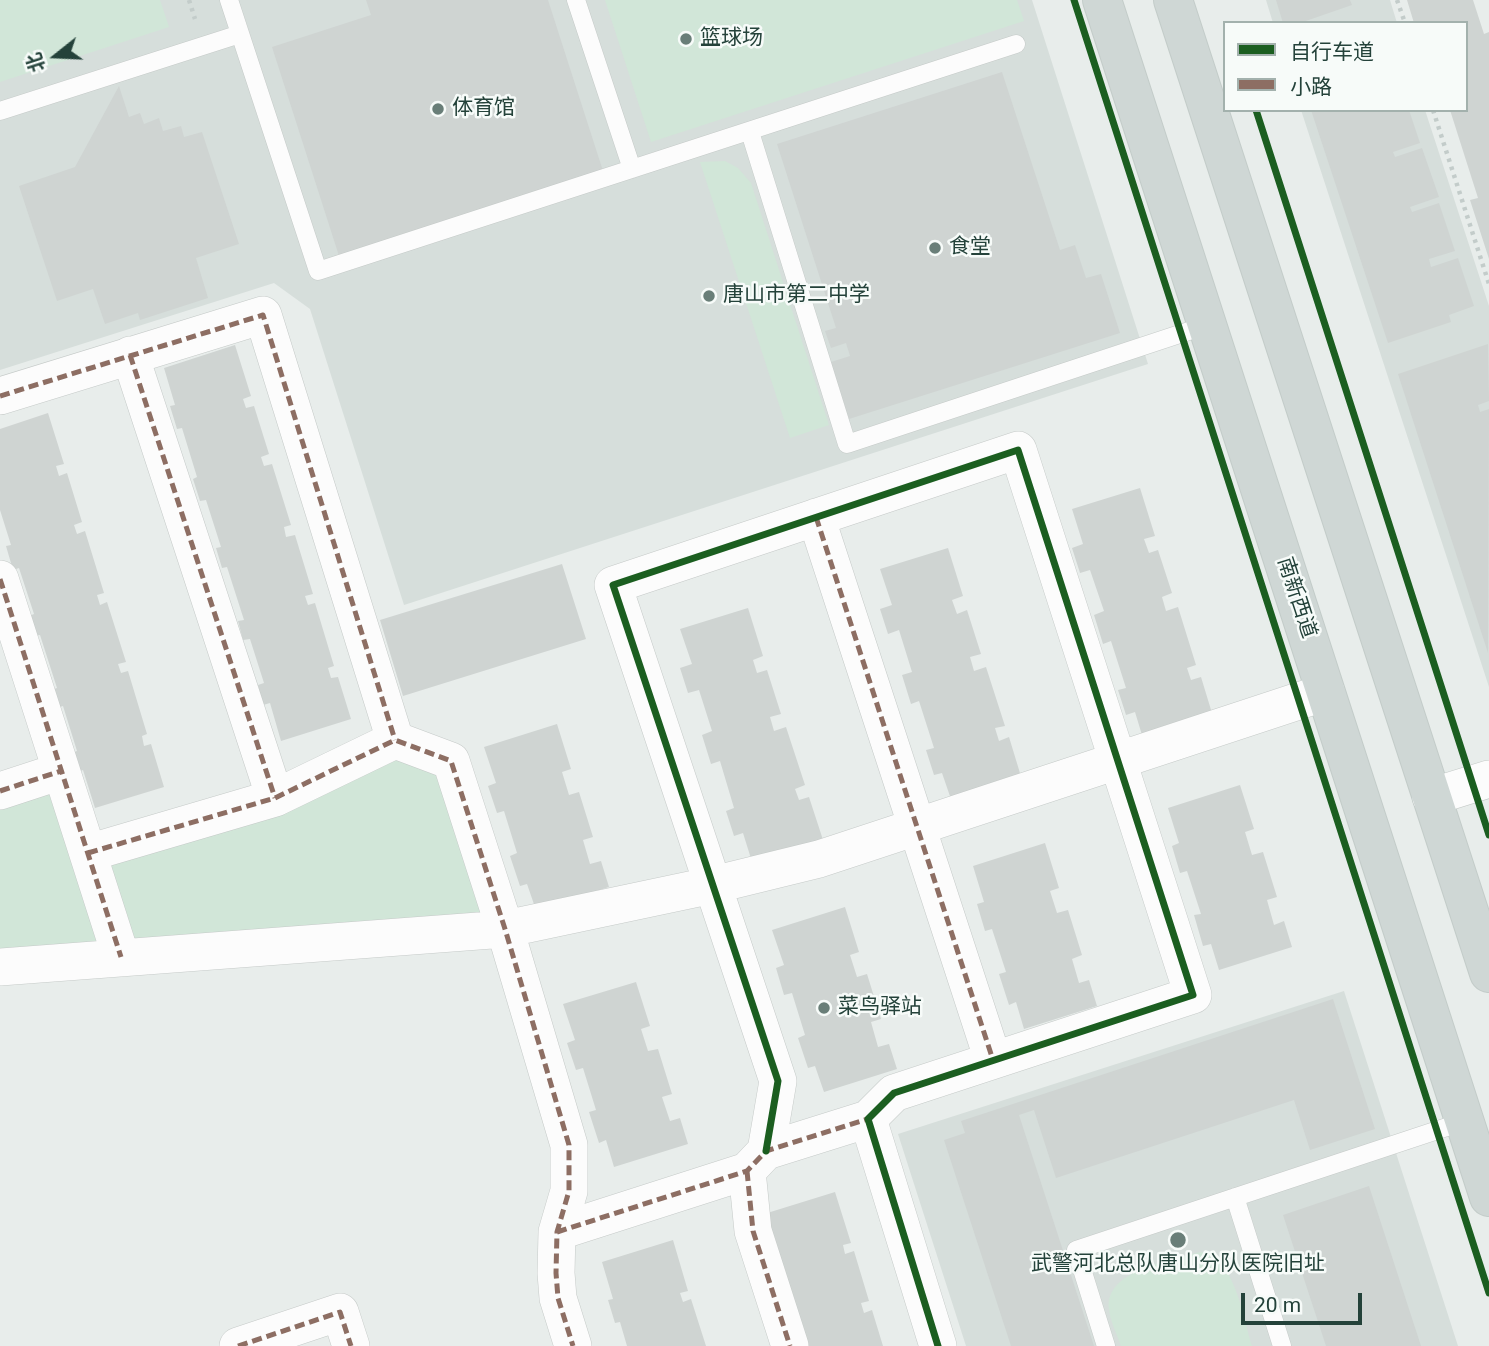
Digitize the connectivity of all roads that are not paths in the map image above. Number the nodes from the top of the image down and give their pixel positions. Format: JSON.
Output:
{"nodes":[{"id":1,"x":229,"y":0,"type":"edge"},
{"id":2,"x":576,"y":0,"type":"edge"},
{"id":3,"x":1102,"y":0,"type":"edge"},
{"id":4,"x":1173,"y":0,"type":"edge"},
{"id":5,"x":240,"y":34,"type":"junction"},
{"id":6,"x":1016,"y":44,"type":"dead end"},
{"id":7,"x":0,"y":111,"type":"edge"},
{"id":8,"x":750,"y":132,"type":"junction"},
{"id":9,"x":632,"y":169,"type":"junction"},
{"id":10,"x":1207,"y":325,"type":"junction"},
{"id":11,"x":130,"y":355,"type":"junction"},
{"id":12,"x":0,"y":397,"type":"edge"},
{"id":13,"x":816,"y":517,"type":"junction"},
{"id":14,"x":0,"y":579,"type":"edge"},
{"id":15,"x":1326,"y":692,"type":"junction"},
{"id":16,"x":395,"y":740,"type":"junction"},
{"id":17,"x":1118,"y":762,"type":"junction"},
{"id":18,"x":61,"y":771,"type":"junction"},
{"id":19,"x":1489,"y":779,"type":"edge"},
{"id":20,"x":0,"y":791,"type":"edge"},
{"id":21,"x":1431,"y":797,"type":"junction"},
{"id":22,"x":275,"y":798,"type":"junction"},
{"id":23,"x":917,"y":827,"type":"junction"},
{"id":24,"x":88,"y":853,"type":"junction"},
{"id":25,"x":713,"y":885,"type":"junction"},
{"id":26,"x":505,"y":929,"type":"junction"},
{"id":27,"x":121,"y":957,"type":"junction"},
{"id":28,"x":0,"y":967,"type":"edge"},
{"id":29,"x":1489,"y":973,"type":"edge"},
{"id":30,"x":993,"y":1060,"type":"junction"},
{"id":31,"x":868,"y":1119,"type":"junction"},
{"id":32,"x":1465,"y":1121,"type":"junction"},
{"id":33,"x":756,"y":1161,"type":"junction"},
{"id":34,"x":1235,"y":1197,"type":"junction"},
{"id":35,"x":1489,"y":1197,"type":"edge"},
{"id":36,"x":558,"y":1232,"type":"junction"},
{"id":37,"x":238,"y":1346,"type":"edge"},
{"id":38,"x":351,"y":1346,"type":"edge"},
{"id":39,"x":573,"y":1346,"type":"edge"},
{"id":40,"x":790,"y":1346,"type":"edge"},
{"id":41,"x":939,"y":1346,"type":"edge"},
{"id":42,"x":1106,"y":1346,"type":"edge"},
{"id":43,"x":1282,"y":1346,"type":"edge"}],
"edges":[{"from":1,"to":5,"type":"lane"},
{"from":2,"to":9,"type":"lane"},
{"from":3,"to":10,"type":"main road","name":"南新西道"},
{"from":4,"to":21,"type":"main road"},
{"from":5,"to":7,"type":"lane"},
{"from":5,"to":9,"type":"lane"},
{"from":6,"to":8,"type":"lane"},
{"from":8,"to":9,"type":"lane"},
{"from":8,"to":10,"type":"lane"},
{"from":10,"to":15,"type":"main road","name":"南新西道"},
{"from":11,"to":12,"type":"street"},
{"from":11,"to":16,"type":"street"},
{"from":11,"to":22,"type":"street"},
{"from":13,"to":17,"type":"street"},
{"from":13,"to":23,"type":"street"},
{"from":13,"to":25,"type":"street"},
{"from":14,"to":18,"type":"street"},
{"from":15,"to":17,"type":"street"},
{"from":15,"to":32,"type":"main road","name":"南新西道"},
{"from":16,"to":22,"type":"street"},
{"from":16,"to":26,"type":"street"},
{"from":17,"to":23,"type":"street"},
{"from":17,"to":30,"type":"street"},
{"from":18,"to":20,"type":"street"},
{"from":18,"to":24,"type":"street"},
{"from":19,"to":21,"type":"street"},
{"from":21,"to":29,"type":"main road"},
{"from":22,"to":24,"type":"street"},
{"from":23,"to":25,"type":"street"},
{"from":23,"to":30,"type":"street"},
{"from":24,"to":27,"type":"street"},
{"from":25,"to":26,"type":"street"},
{"from":25,"to":33,"type":"street"},
{"from":26,"to":27,"type":"street"},
{"from":26,"to":36,"type":"street"},
{"from":27,"to":28,"type":"street"},
{"from":30,"to":31,"type":"street"},
{"from":31,"to":33,"type":"street"},
{"from":31,"to":41,"type":"street"},
{"from":32,"to":34,"type":"lane"},
{"from":32,"to":35,"type":"main road","name":"南新西道"},
{"from":33,"to":36,"type":"street"},
{"from":33,"to":40,"type":"street"},
{"from":34,"to":42,"type":"lane"},
{"from":34,"to":43,"type":"lane"},
{"from":36,"to":39,"type":"street"},
{"from":37,"to":38,"type":"street"}]}
